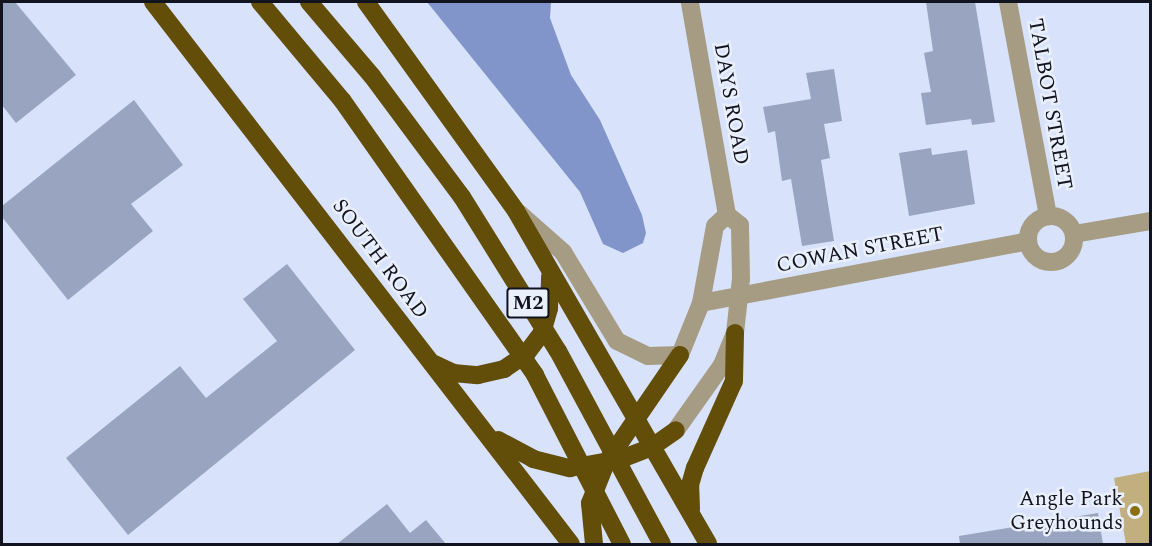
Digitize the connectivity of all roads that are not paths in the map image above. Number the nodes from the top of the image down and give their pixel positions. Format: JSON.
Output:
{"nodes":[{"id":1,"x":153,"y":2,"type":"edge"},
{"id":2,"x":260,"y":2,"type":"edge"},
{"id":3,"x":309,"y":2,"type":"edge"},
{"id":4,"x":366,"y":2,"type":"edge"},
{"id":5,"x":690,"y":2,"type":"edge"},
{"id":6,"x":1008,"y":2,"type":"edge"},
{"id":7,"x":516,"y":211,"type":"junction"},
{"id":8,"x":727,"y":214,"type":"junction"},
{"id":9,"x":1048,"y":216,"type":"junction"},
{"id":10,"x":1150,"y":221,"type":"edge"},
{"id":11,"x":1074,"y":234,"type":"junction"},
{"id":12,"x":1028,"y":241,"type":"junction"},
{"id":13,"x":550,"y":275,"type":"junction"},
{"id":14,"x":739,"y":296,"type":"junction"},
{"id":15,"x":700,"y":303,"type":"junction"},
{"id":16,"x":735,"y":333,"type":"junction"},
{"id":17,"x":680,"y":356,"type":"junction"},
{"id":18,"x":431,"y":362,"type":"junction"},
{"id":19,"x":636,"y":421,"type":"junction"},
{"id":20,"x":676,"y":430,"type":"joint"},
{"id":21,"x":652,"y":447,"type":"junction"},
{"id":22,"x":606,"y":463,"type":"junction"},
{"id":23,"x":691,"y":513,"type":"junction"},
{"id":24,"x":571,"y":544,"type":"edge"},
{"id":25,"x":594,"y":544,"type":"edge"},
{"id":26,"x":622,"y":544,"type":"edge"},
{"id":27,"x":662,"y":544,"type":"edge"},
{"id":28,"x":708,"y":544,"type":"edge"}],
"edges":[{"from":1,"to":18,"type":"highway","name":"SOUTH ROAD"},
{"from":2,"to":26,"type":"highway","number":"M2","bridge":true},
{"from":3,"to":27,"type":"highway","number":"M2","bridge":true},
{"from":4,"to":7,"type":"highway"},
{"from":5,"to":8,"type":"street","name":"DAYS ROAD"},
{"from":6,"to":9,"type":"street","name":"TALBOT STREET"},
{"from":7,"to":13,"type":"highway"},
{"from":7,"to":17,"type":"street"},
{"from":8,"to":14,"type":"street","name":"DAYS ROAD"},
{"from":8,"to":15,"type":"street"},
{"from":9,"to":11,"type":"street"},
{"from":9,"to":12,"type":"street"},
{"from":10,"to":11,"type":"street"},
{"from":11,"to":12,"type":"street"},
{"from":12,"to":14,"type":"street","name":"COWAN STREET"},
{"from":13,"to":18,"type":"highway"},
{"from":13,"to":19,"type":"highway"},
{"from":14,"to":15,"type":"street","name":"COWAN STREET"},
{"from":14,"to":16,"type":"street","name":"DAYS ROAD"},
{"from":15,"to":17,"type":"street"},
{"from":16,"to":20,"type":"street","name":"DAYS ROAD"},
{"from":16,"to":23,"type":"highway"},
{"from":17,"to":19,"type":"highway"},
{"from":18,"to":22,"type":"highway"},
{"from":18,"to":24,"type":"highway","name":"SOUTH ROAD"},
{"from":19,"to":21,"type":"highway"},
{"from":19,"to":22,"type":"highway"},
{"from":20,"to":21,"type":"highway"},
{"from":21,"to":22,"type":"highway"},
{"from":21,"to":23,"type":"highway"},
{"from":22,"to":25,"type":"highway"},
{"from":23,"to":28,"type":"highway"}]}
